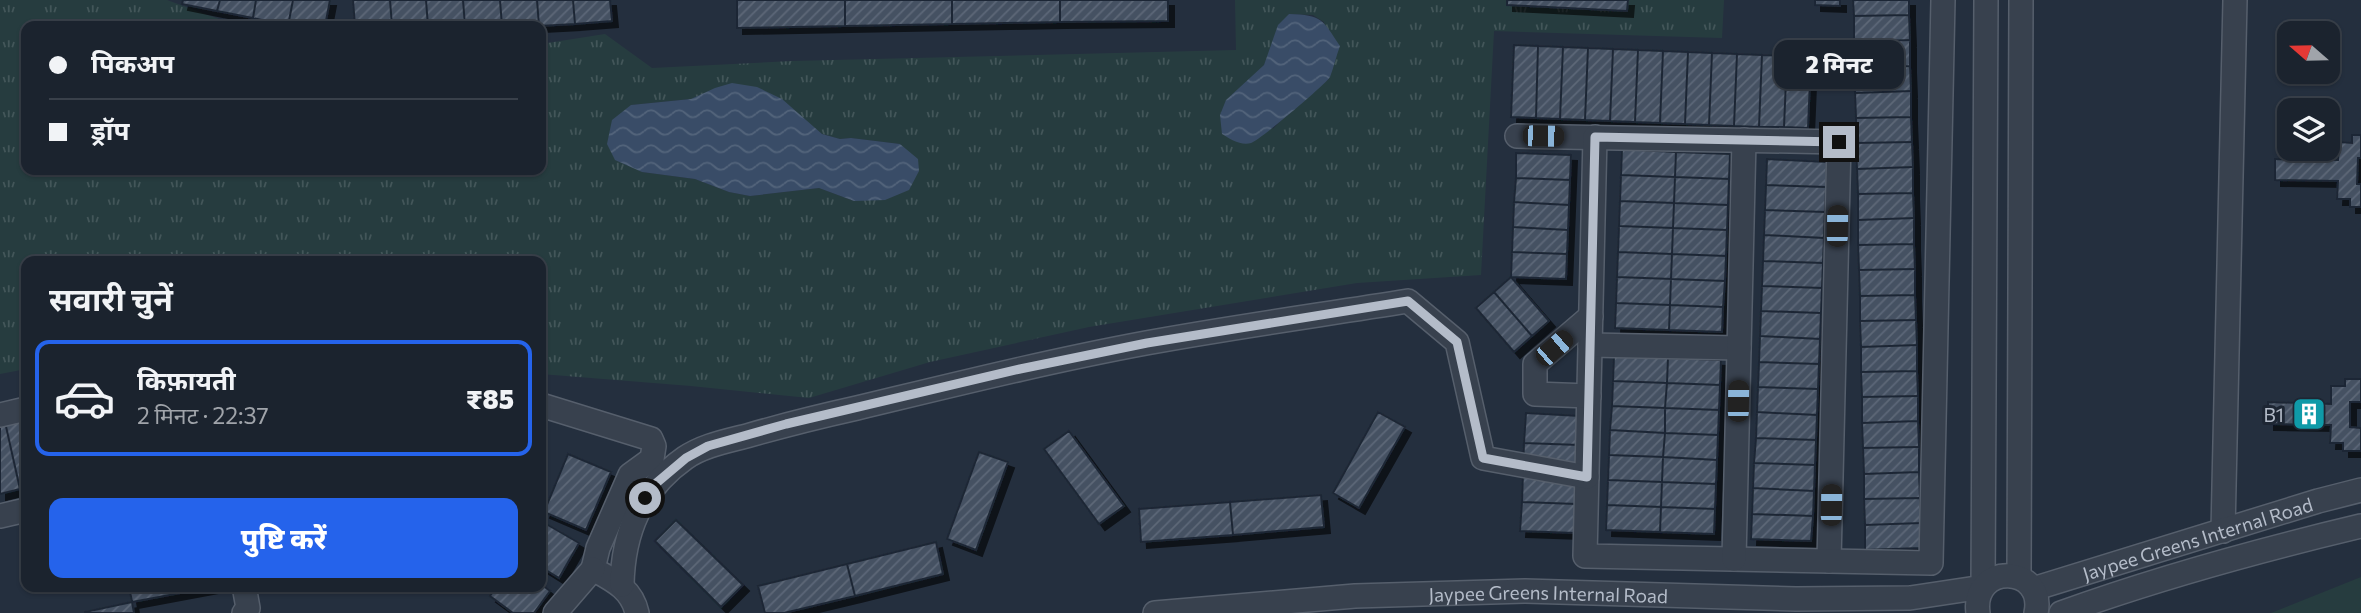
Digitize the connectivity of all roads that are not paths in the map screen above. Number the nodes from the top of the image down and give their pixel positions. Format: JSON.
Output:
{"nodes":[{"id":1,"x":1943,"y":0,"type":"edge"},
{"id":2,"x":1986,"y":0,"type":"edge"},
{"id":3,"x":2021,"y":0,"type":"edge"},
{"id":4,"x":2235,"y":0,"type":"edge"},
{"id":5,"x":1517,"y":136,"type":"dead end"},
{"id":6,"x":1595,"y":137,"type":"junction"},
{"id":7,"x":1744,"y":140,"type":"junction"},
{"id":8,"x":1591,"y":316,"type":"junction"},
{"id":9,"x":1590,"y":345,"type":"junction"},
{"id":10,"x":1739,"y":348,"type":"junction"},
{"id":11,"x":1589,"y":396,"type":"junction"},
{"id":12,"x":546,"y":407,"type":"edge"},
{"id":13,"x":21,"y":411,"type":"edge"},
{"id":14,"x":0,"y":415,"type":"edge"},
{"id":15,"x":1587,"y":477,"type":"junction"},
{"id":16,"x":2361,"y":490,"type":"edge"},
{"id":17,"x":21,"y":511,"type":"edge"},
{"id":18,"x":0,"y":516,"type":"edge"},
{"id":19,"x":2361,"y":526,"type":"edge"},
{"id":20,"x":2222,"y":530,"type":"junction"},
{"id":21,"x":1734,"y":559,"type":"junction"},
{"id":22,"x":1829,"y":561,"type":"junction"},
{"id":23,"x":591,"y":572,"type":"junction"},
{"id":24,"x":2026,"y":583,"type":"junction"},
{"id":25,"x":622,"y":585,"type":"junction"},
{"id":26,"x":1983,"y":587,"type":"junction"},
{"id":27,"x":245,"y":592,"type":"edge"},
{"id":28,"x":244,"y":613,"type":"edge"},
{"id":29,"x":555,"y":613,"type":"edge"},
{"id":30,"x":621,"y":613,"type":"edge"},
{"id":31,"x":637,"y":613,"type":"edge"},
{"id":32,"x":1155,"y":613,"type":"edge"},
{"id":33,"x":1978,"y":613,"type":"edge"},
{"id":34,"x":2036,"y":613,"type":"edge"},
{"id":35,"x":2061,"y":613,"type":"edge"}],
"edges":[{"from":1,"to":22,"type":"street"},
{"from":2,"to":26,"type":"street"},
{"from":3,"to":24,"type":"street"},
{"from":4,"to":20,"type":"street"},
{"from":5,"to":6,"type":"street"},
{"from":6,"to":7,"type":"street"},
{"from":6,"to":8,"type":"street"},
{"from":7,"to":10,"type":"street"},
{"from":7,"to":22,"type":"street"},
{"from":8,"to":9,"type":"street"},
{"from":8,"to":11,"type":"street"},
{"from":9,"to":10,"type":"street"},
{"from":9,"to":11,"type":"street"},
{"from":10,"to":21,"type":"street"},
{"from":11,"to":15,"type":"street"},
{"from":12,"to":23,"type":"street"},
{"from":13,"to":14,"type":"street"},
{"from":15,"to":21,"type":"street"},
{"from":15,"to":25,"type":"street"},
{"from":16,"to":20,"type":"street","name":"Jaypee Greens Internal Road"},
{"from":17,"to":18,"type":"street"},
{"from":19,"to":35,"type":"street","name":"Jaypee Greens Internal Road"},
{"from":20,"to":24,"type":"street","name":"Jaypee Greens Internal Road"},
{"from":21,"to":22,"type":"street"},
{"from":23,"to":25,"type":"street"},
{"from":23,"to":29,"type":"street"},
{"from":23,"to":30,"type":"street"},
{"from":24,"to":26,"type":"street","name":"Jaypee Greens Internal Road"},
{"from":24,"to":34,"type":"street"},
{"from":25,"to":31,"type":"street"},
{"from":26,"to":32,"type":"street","name":"Jaypee Greens Internal Road"},
{"from":26,"to":33,"type":"street"},
{"from":27,"to":28,"type":"street"}]}
